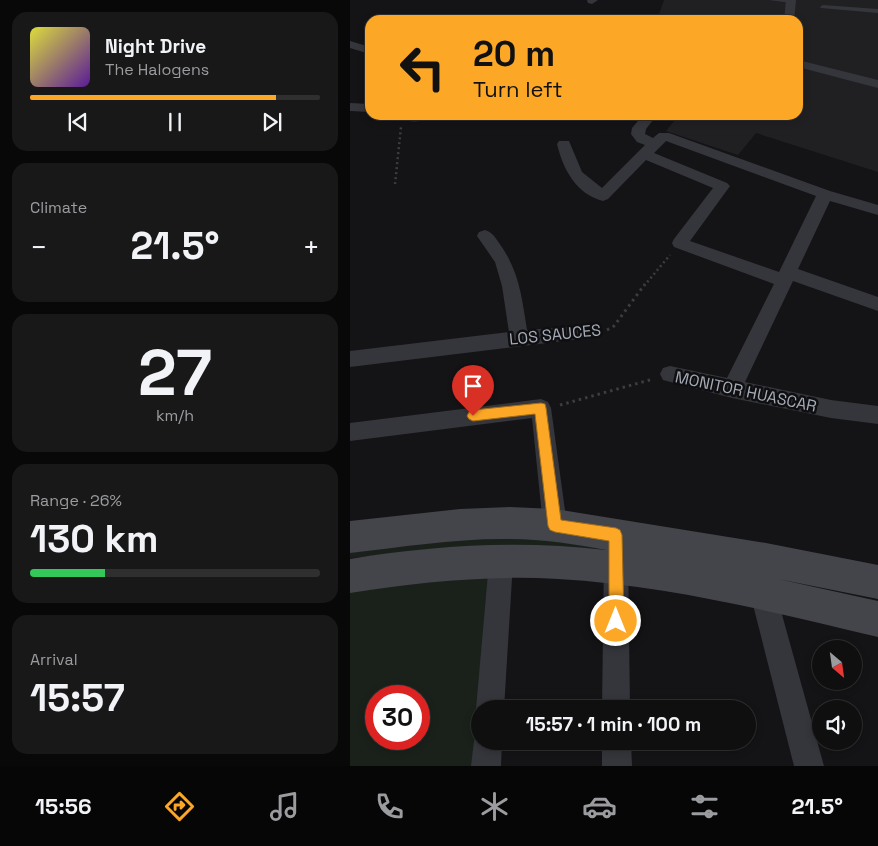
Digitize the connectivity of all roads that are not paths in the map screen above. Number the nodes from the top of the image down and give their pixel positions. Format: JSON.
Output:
{"nodes":[{"id":1,"x":772,"y":0,"type":"edge"},
{"id":2,"x":791,"y":1,"type":"edge"},
{"id":3,"x":823,"y":7,"type":"dead end"},
{"id":4,"x":878,"y":11,"type":"edge"},
{"id":5,"x":790,"y":15,"type":"edge"},
{"id":6,"x":350,"y":44,"type":"edge"},
{"id":7,"x":365,"y":49,"type":"edge"},
{"id":8,"x":803,"y":65,"type":"edge"},
{"id":9,"x":878,"y":84,"type":"edge"},
{"id":10,"x":350,"y":107,"type":"edge"},
{"id":11,"x":365,"y":108,"type":"edge"},
{"id":12,"x":646,"y":120,"type":"edge"},
{"id":13,"x":564,"y":144,"type":"dead end"},
{"id":14,"x":650,"y":149,"type":"junction"},
{"id":15,"x":731,"y":160,"type":"junction"},
{"id":16,"x":718,"y":184,"type":"junction"},
{"id":17,"x":826,"y":194,"type":"junction"},
{"id":18,"x":878,"y":210,"type":"edge"},
{"id":19,"x":485,"y":236,"type":"dead end"},
{"id":20,"x":787,"y":276,"type":"junction"},
{"id":21,"x":878,"y":304,"type":"edge"},
{"id":22,"x":590,"y":332,"type":"road end"},
{"id":23,"x":519,"y":337,"type":"junction"},
{"id":24,"x":350,"y":359,"type":"edge"},
{"id":25,"x":670,"y":374,"type":"road end"},
{"id":26,"x":732,"y":388,"type":"junction"},
{"id":27,"x":878,"y":415,"type":"edge"},
{"id":28,"x":350,"y":432,"type":"edge"},
{"id":29,"x":555,"y":526,"type":"junction"},
{"id":30,"x":616,"y":535,"type":"junction"},
{"id":31,"x":350,"y":537,"type":"edge"},
{"id":32,"x":501,"y":562,"type":"junction"},
{"id":33,"x":616,"y":568,"type":"junction"},
{"id":34,"x":350,"y":576,"type":"edge"},
{"id":35,"x":878,"y":582,"type":"edge"},
{"id":36,"x":763,"y":593,"type":"junction"},
{"id":37,"x":878,"y":619,"type":"edge"},
{"id":38,"x":491,"y":700,"type":"edge"},
{"id":39,"x":616,"y":700,"type":"edge"},
{"id":40,"x":487,"y":750,"type":"edge"},
{"id":41,"x":616,"y":750,"type":"edge"},
{"id":42,"x":486,"y":766,"type":"edge"},
{"id":43,"x":616,"y":766,"type":"edge"},
{"id":44,"x":809,"y":766,"type":"edge"}],
"edges":[{"from":1,"to":2,"type":"lane"},
{"from":2,"to":5,"type":"street"},
{"from":3,"to":4,"type":"lane"},
{"from":6,"to":7,"type":"street"},
{"from":8,"to":9,"type":"street"},
{"from":10,"to":11,"type":"street"},
{"from":12,"to":14,"type":"street"},
{"from":13,"to":14,"type":"street"},
{"from":14,"to":15,"type":"street"},
{"from":14,"to":16,"type":"street"},
{"from":15,"to":16,"type":"street"},
{"from":15,"to":17,"type":"street"},
{"from":16,"to":20,"type":"street"},
{"from":17,"to":18,"type":"street"},
{"from":17,"to":20,"type":"street"},
{"from":19,"to":23,"type":"street"},
{"from":20,"to":21,"type":"street"},
{"from":20,"to":26,"type":"street"},
{"from":22,"to":23,"type":"street","name":"LOS SAUCES"},
{"from":23,"to":24,"type":"street","name":"LOS SAUCES"},
{"from":25,"to":26,"type":"street","name":"MONITOR HUASCAR"},
{"from":26,"to":27,"type":"street","name":"MONITOR HUASCAR"},
{"from":28,"to":29,"type":"street"},
{"from":29,"to":30,"type":"main road"},
{"from":29,"to":31,"type":"main road"},
{"from":30,"to":33,"type":"street"},
{"from":30,"to":35,"type":"main road"},
{"from":32,"to":33,"type":"main road"},
{"from":32,"to":34,"type":"main road"},
{"from":32,"to":38,"type":"street"},
{"from":33,"to":36,"type":"main road"},
{"from":33,"to":39,"type":"street"},
{"from":36,"to":37,"type":"main road"},
{"from":36,"to":44,"type":"street"},
{"from":40,"to":42,"type":"street"},
{"from":41,"to":43,"type":"street"}]}
